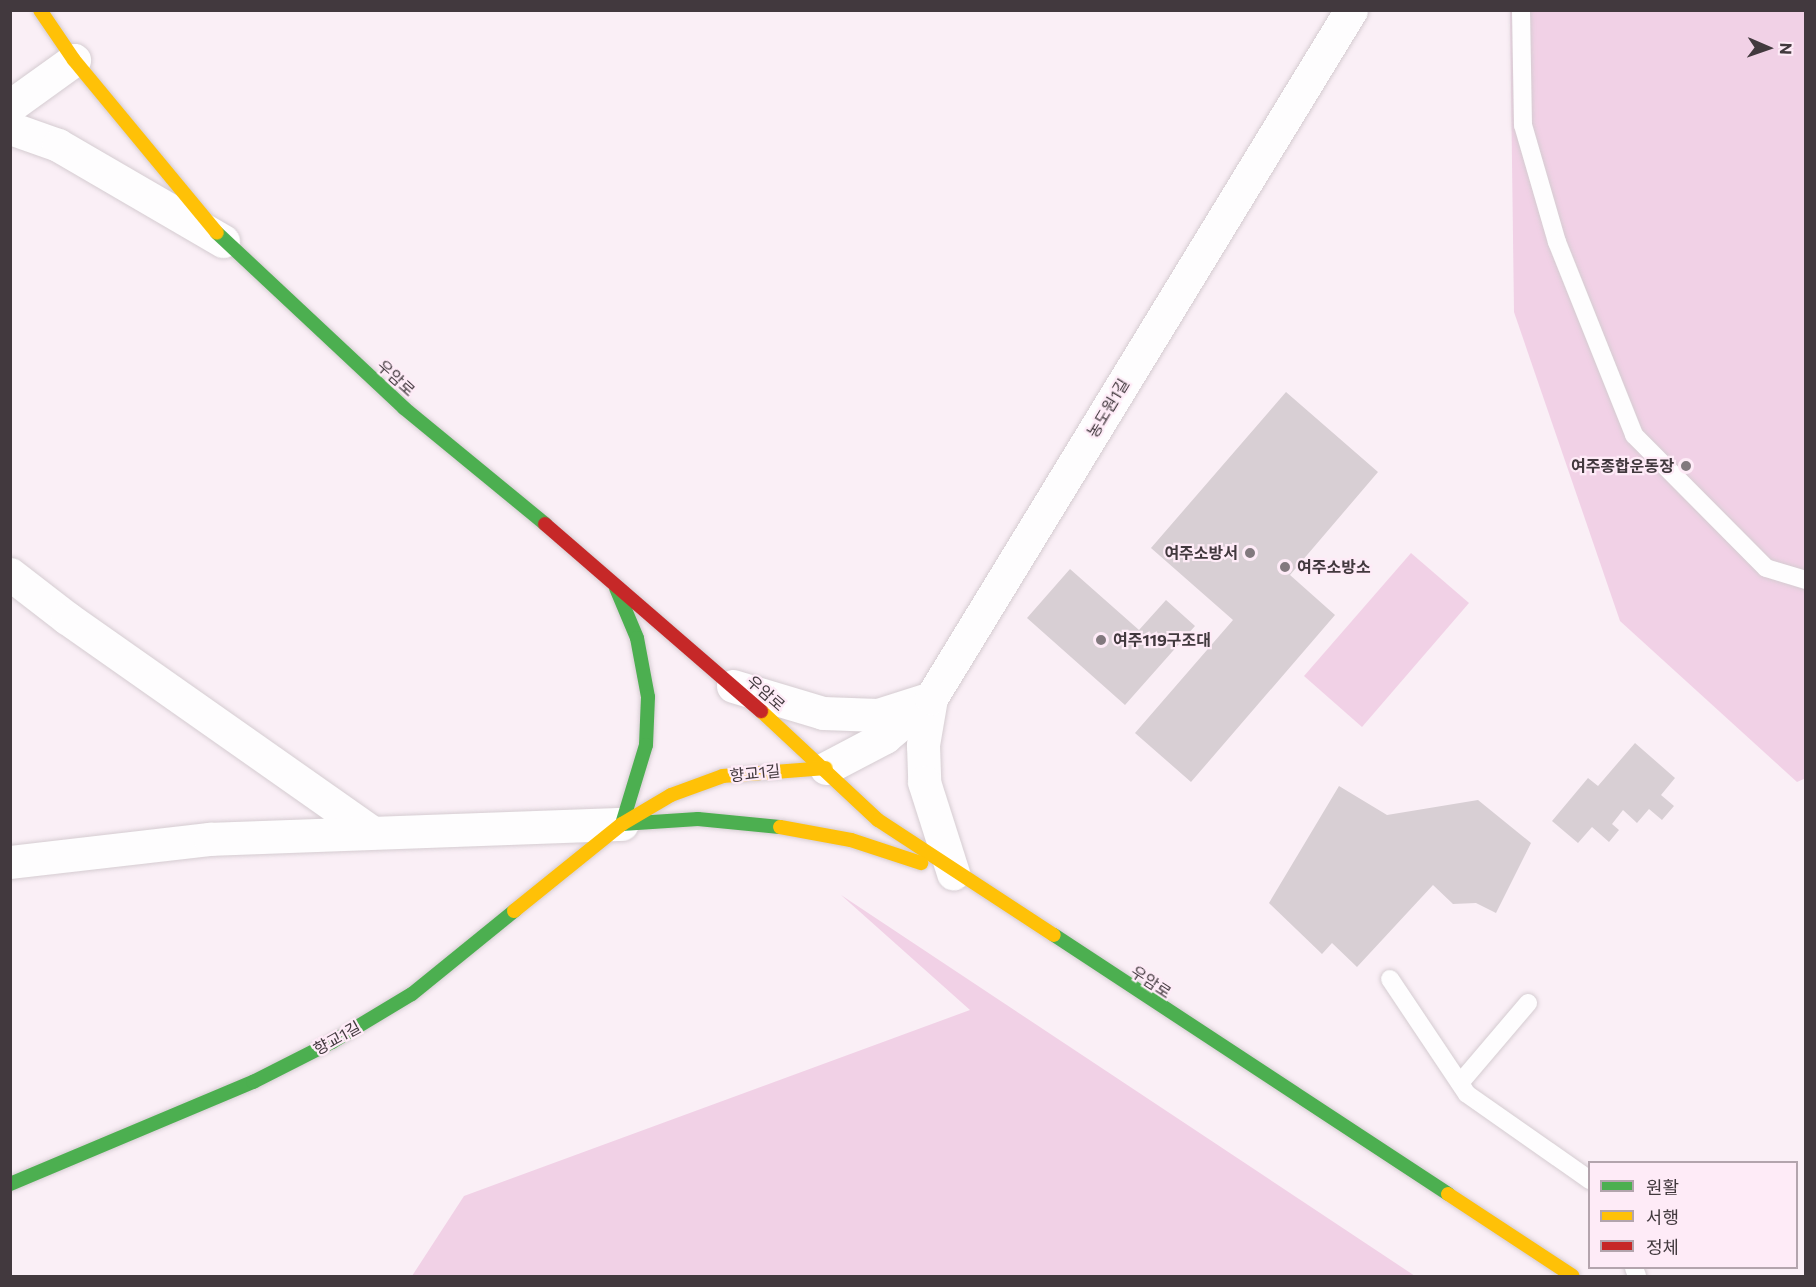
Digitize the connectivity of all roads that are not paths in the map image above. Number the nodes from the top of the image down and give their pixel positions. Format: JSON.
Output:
{"nodes":[{"id":1,"x":40,"y":10,"type":"edge"},
{"id":2,"x":1351,"y":10,"type":"edge"},
{"id":3,"x":1521,"y":10,"type":"edge"},
{"id":4,"x":74,"y":60,"type":"junction"},
{"id":5,"x":10,"y":106,"type":"edge"},
{"id":6,"x":10,"y":128,"type":"edge"},
{"id":7,"x":225,"y":242,"type":"junction"},
{"id":8,"x":10,"y":574,"type":"edge"},
{"id":9,"x":1806,"y":580,"type":"edge"},
{"id":10,"x":613,"y":581,"type":"junction"},
{"id":11,"x":733,"y":686,"type":"junction"},
{"id":12,"x":931,"y":698,"type":"junction"},
{"id":13,"x":826,"y":768,"type":"junction"},
{"id":14,"x":622,"y":824,"type":"junction"},
{"id":15,"x":370,"y":831,"type":"junction"},
{"id":16,"x":10,"y":862,"type":"edge"},
{"id":17,"x":953,"y":873,"type":"junction"},
{"id":18,"x":1390,"y":979,"type":"dead end"},
{"id":19,"x":1528,"y":1003,"type":"dead end"},
{"id":20,"x":1460,"y":1083,"type":"junction"},
{"id":21,"x":1588,"y":1179,"type":"edge"},
{"id":22,"x":10,"y":1184,"type":"edge"},
{"id":23,"x":1574,"y":1276,"type":"edge"}],
"edges":[{"from":1,"to":4,"type":"main road","name":"우암로"},
{"from":2,"to":12,"type":"street","name":"농도원1길"},
{"from":3,"to":9,"type":"lane"},
{"from":4,"to":5,"type":"street"},
{"from":4,"to":7,"type":"main road","name":"우암로"},
{"from":6,"to":7,"type":"street"},
{"from":7,"to":10,"type":"main road","name":"우암로"},
{"from":8,"to":15,"type":"street"},
{"from":10,"to":11,"type":"main road","name":"우암로"},
{"from":10,"to":14,"type":"main road"},
{"from":11,"to":12,"type":"street"},
{"from":11,"to":13,"type":"main road","name":"우암로"},
{"from":12,"to":13,"type":"street","name":"농도원1길"},
{"from":12,"to":17,"type":"street"},
{"from":13,"to":14,"type":"main road","name":"향교1길"},
{"from":13,"to":17,"type":"main road","name":"우암로"},
{"from":14,"to":15,"type":"street","name":"향교1길"},
{"from":14,"to":17,"type":"main road"},
{"from":14,"to":22,"type":"main road","name":"향교1길"},
{"from":15,"to":16,"type":"street","name":"향교1길"},
{"from":17,"to":23,"type":"main road","name":"우암로"},
{"from":18,"to":20,"type":"lane"},
{"from":19,"to":20,"type":"lane"},
{"from":20,"to":21,"type":"lane"}]}
